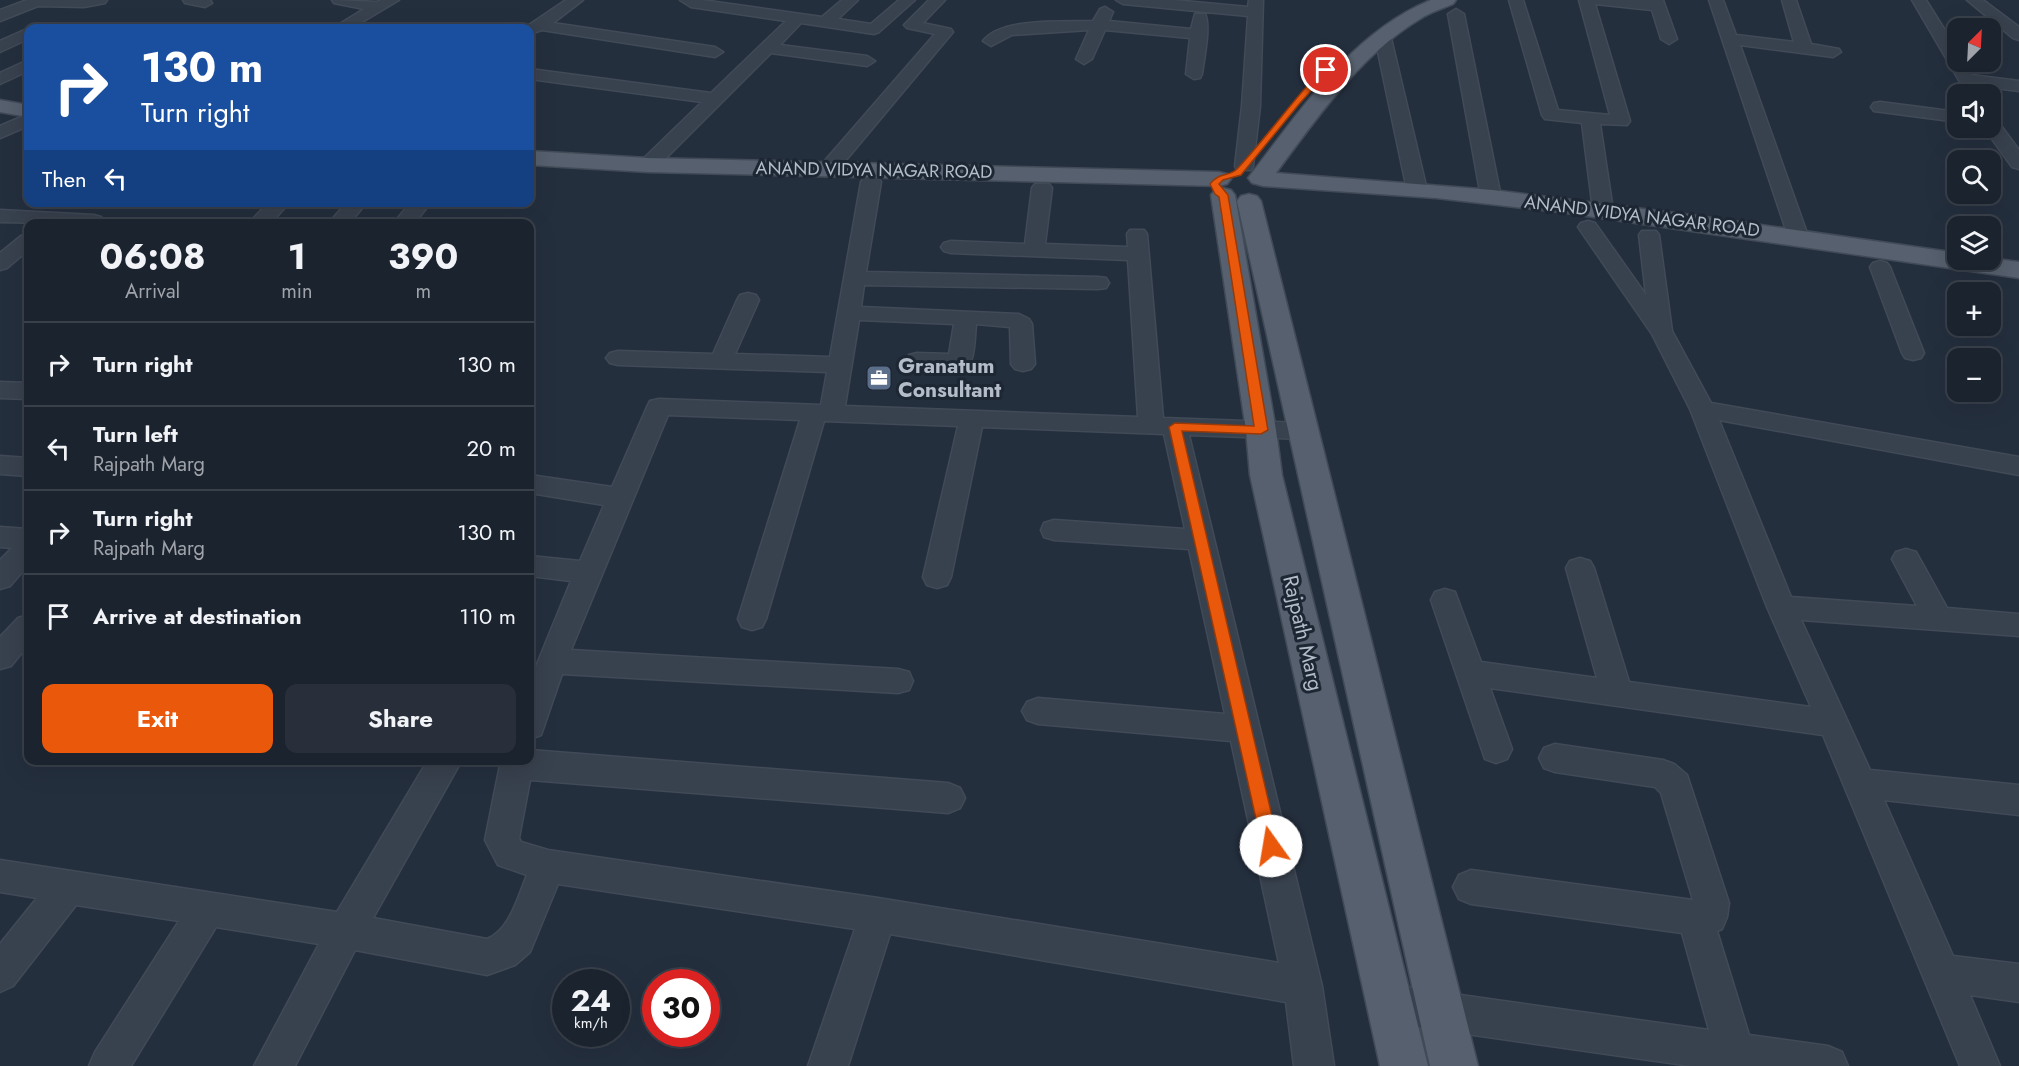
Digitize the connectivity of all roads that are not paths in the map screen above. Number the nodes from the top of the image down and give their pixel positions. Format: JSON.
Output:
{"nodes":[{"id":1,"x":100,"y":0,"type":"edge"},
{"id":2,"x":339,"y":0,"type":"edge"},
{"id":3,"x":392,"y":0,"type":"edge"},
{"id":4,"x":576,"y":0,"type":"edge"},
{"id":5,"x":687,"y":0,"type":"edge"},
{"id":6,"x":788,"y":0,"type":"edge"},
{"id":7,"x":851,"y":0,"type":"edge"},
{"id":8,"x":908,"y":0,"type":"edge"},
{"id":9,"x":938,"y":0,"type":"edge"},
{"id":10,"x":1110,"y":0,"type":"edge"},
{"id":11,"x":1123,"y":0,"type":"edge"},
{"id":12,"x":1416,"y":0,"type":"edge"},
{"id":13,"x":1516,"y":0,"type":"edge"},
{"id":14,"x":1586,"y":0,"type":"edge"},
{"id":15,"x":1596,"y":0,"type":"edge"},
{"id":16,"x":1716,"y":0,"type":"edge"},
{"id":17,"x":1789,"y":0,"type":"edge"},
{"id":18,"x":1919,"y":0,"type":"edge"},
{"id":19,"x":1974,"y":0,"type":"edge"},
{"id":20,"x":1657,"y":3,"type":"edge"},
{"id":21,"x":1256,"y":6,"type":"edge"},
{"id":22,"x":378,"y":7,"type":"junction"},
{"id":23,"x":1202,"y":7,"type":"junction"},
{"id":24,"x":1451,"y":7,"type":"edge"},
{"id":25,"x":772,"y":13,"type":"junction"},
{"id":26,"x":0,"y":16,"type":"edge"},
{"id":27,"x":799,"y":17,"type":"junction"},
{"id":28,"x":827,"y":21,"type":"junction"},
{"id":29,"x":349,"y":24,"type":"edge"},
{"id":30,"x":1099,"y":25,"type":"junction"},
{"id":31,"x":534,"y":28,"type":"edge"},
{"id":32,"x":1198,"y":34,"type":"junction"},
{"id":33,"x":2019,"y":35,"type":"edge"},
{"id":34,"x":24,"y":36,"type":"edge"},
{"id":35,"x":1383,"y":38,"type":"junction"},
{"id":36,"x":1669,"y":39,"type":"dead end"},
{"id":37,"x":1730,"y":39,"type":"junction"},
{"id":38,"x":991,"y":41,"type":"dead end"},
{"id":39,"x":0,"y":47,"type":"edge"},
{"id":40,"x":768,"y":48,"type":"junction"},
{"id":41,"x":1804,"y":48,"type":"junction"},
{"id":42,"x":715,"y":52,"type":"dead end"},
{"id":43,"x":1833,"y":52,"type":"dead end"},
{"id":44,"x":1084,"y":60,"type":"dead end"},
{"id":45,"x":867,"y":61,"type":"dead end"},
{"id":46,"x":24,"y":67,"type":"edge"},
{"id":47,"x":1194,"y":74,"type":"dead end"},
{"id":48,"x":534,"y":75,"type":"edge"},
{"id":49,"x":0,"y":79,"type":"edge"},
{"id":50,"x":1966,"y":79,"type":"junction"},
{"id":51,"x":1969,"y":84,"type":"edge"},
{"id":52,"x":2019,"y":86,"type":"edge"},
{"id":53,"x":0,"y":90,"type":"edge"},
{"id":54,"x":24,"y":93,"type":"edge"},
{"id":55,"x":716,"y":99,"type":"junction"},
{"id":56,"x":0,"y":106,"type":"edge"},
{"id":57,"x":1880,"y":107,"type":"dead end"},
{"id":58,"x":24,"y":110,"type":"edge"},
{"id":59,"x":1947,"y":116,"type":"edge"},
{"id":60,"x":1590,"y":118,"type":"junction"},
{"id":61,"x":24,"y":121,"type":"edge"},
{"id":62,"x":0,"y":133,"type":"edge"},
{"id":63,"x":2011,"y":141,"type":"edge"},
{"id":64,"x":534,"y":158,"type":"edge"},
{"id":65,"x":2019,"y":163,"type":"edge"},
{"id":66,"x":648,"y":165,"type":"junction"},
{"id":67,"x":829,"y":168,"type":"junction"},
{"id":68,"x":534,"y":171,"type":"edge"},
{"id":69,"x":870,"y":182,"type":"junction"},
{"id":70,"x":1242,"y":185,"type":"junction"},
{"id":71,"x":1042,"y":188,"type":"junction"},
{"id":72,"x":1417,"y":190,"type":"junction"},
{"id":73,"x":1491,"y":196,"type":"junction"},
{"id":74,"x":276,"y":207,"type":"edge"},
{"id":75,"x":353,"y":207,"type":"edge"},
{"id":76,"x":418,"y":207,"type":"edge"},
{"id":77,"x":0,"y":216,"type":"edge"},
{"id":78,"x":1595,"y":218,"type":"junction"},
{"id":79,"x":25,"y":219,"type":"edge"},
{"id":80,"x":263,"y":219,"type":"edge"},
{"id":81,"x":343,"y":219,"type":"edge"},
{"id":82,"x":407,"y":219,"type":"edge"},
{"id":83,"x":1650,"y":234,"type":"junction"},
{"id":84,"x":1798,"y":236,"type":"junction"},
{"id":85,"x":24,"y":243,"type":"edge"},
{"id":86,"x":951,"y":247,"type":"dead end"},
{"id":87,"x":1034,"y":250,"type":"junction"},
{"id":88,"x":2,"y":261,"type":"edge"},
{"id":89,"x":1880,"y":267,"type":"junction"},
{"id":90,"x":2019,"y":270,"type":"edge"},
{"id":91,"x":855,"y":278,"type":"junction"},
{"id":92,"x":1098,"y":283,"type":"dead end"},
{"id":93,"x":2019,"y":289,"type":"edge"},
{"id":94,"x":748,"y":300,"type":"dead end"},
{"id":95,"x":849,"y":313,"type":"junction"},
{"id":96,"x":966,"y":318,"type":"junction"},
{"id":97,"x":1663,"y":334,"type":"junction"},
{"id":98,"x":1913,"y":353,"type":"dead end"},
{"id":99,"x":618,"y":357,"type":"dead end"},
{"id":100,"x":917,"y":360,"type":"dead end"},
{"id":101,"x":721,"y":361,"type":"junction"},
{"id":102,"x":1023,"y":364,"type":"dead end"},
{"id":103,"x":840,"y":365,"type":"junction"},
{"id":104,"x":0,"y":390,"type":"edge"},
{"id":105,"x":24,"y":391,"type":"edge"},
{"id":106,"x":1702,"y":409,"type":"junction"},
{"id":107,"x":823,"y":413,"type":"junction"},
{"id":108,"x":972,"y":419,"type":"junction"},
{"id":109,"x":1163,"y":426,"type":"junction"},
{"id":110,"x":1261,"y":430,"type":"junction"},
{"id":111,"x":1302,"y":431,"type":"junction"},
{"id":112,"x":0,"y":465,"type":"edge"},
{"id":113,"x":24,"y":467,"type":"edge"},
{"id":114,"x":2015,"y":471,"type":"edge"},
{"id":115,"x":534,"y":485,"type":"edge"},
{"id":116,"x":620,"y":498,"type":"junction"},
{"id":117,"x":1054,"y":530,"type":"dead end"},
{"id":118,"x":0,"y":537,"type":"edge"},
{"id":119,"x":24,"y":539,"type":"edge"},
{"id":120,"x":1201,"y":540,"type":"junction"},
{"id":121,"x":24,"y":552,"type":"edge"},
{"id":122,"x":1906,"y":559,"type":"dead end"},
{"id":123,"x":534,"y":566,"type":"edge"},
{"id":124,"x":1580,"y":568,"type":"dead end"},
{"id":125,"x":589,"y":572,"type":"junction"},
{"id":126,"x":937,"y":577,"type":"dead end"},
{"id":127,"x":0,"y":578,"type":"edge"},
{"id":128,"x":1445,"y":600,"type":"dead end"},
{"id":129,"x":1781,"y":607,"type":"junction"},
{"id":130,"x":752,"y":619,"type":"dead end"},
{"id":131,"x":1938,"y":619,"type":"junction"},
{"id":132,"x":2019,"y":625,"type":"edge"},
{"id":133,"x":24,"y":630,"type":"edge"},
{"id":134,"x":0,"y":657,"type":"edge"},
{"id":135,"x":551,"y":661,"type":"junction"},
{"id":136,"x":1470,"y":673,"type":"junction"},
{"id":137,"x":898,"y":681,"type":"dead end"},
{"id":138,"x":1617,"y":694,"type":"junction"},
{"id":139,"x":1038,"y":711,"type":"dead end"},
{"id":140,"x":534,"y":714,"type":"edge"},
{"id":141,"x":1834,"y":723,"type":"junction"},
{"id":142,"x":1244,"y":729,"type":"junction"},
{"id":143,"x":1496,"y":749,"type":"dead end"},
{"id":144,"x":1555,"y":758,"type":"dead end"},
{"id":145,"x":534,"y":764,"type":"edge"},
{"id":146,"x":443,"y":765,"type":"edge"},
{"id":147,"x":517,"y":765,"type":"edge"},
{"id":148,"x":1859,"y":783,"type":"junction"},
{"id":149,"x":948,"y":798,"type":"dead end"},
{"id":150,"x":2019,"y":800,"type":"edge"},
{"id":151,"x":548,"y":866,"type":"junction"},
{"id":152,"x":0,"y":876,"type":"edge"},
{"id":153,"x":1471,"y":887,"type":"dead end"},
{"id":154,"x":67,"y":888,"type":"junction"},
{"id":155,"x":207,"y":909,"type":"junction"},
{"id":156,"x":878,"y":915,"type":"junction"},
{"id":157,"x":1695,"y":918,"type":"junction"},
{"id":158,"x":346,"y":932,"type":"junction"},
{"id":159,"x":0,"y":973,"type":"edge"},
{"id":160,"x":1942,"y":973,"type":"junction"},
{"id":161,"x":2019,"y":983,"type":"edge"},
{"id":162,"x":1302,"y":986,"type":"junction"},
{"id":163,"x":1390,"y":1004,"type":"junction"},
{"id":164,"x":1440,"y":1011,"type":"junction"},
{"id":165,"x":1735,"y":1053,"type":"junction"},
{"id":166,"x":109,"y":1066,"type":"edge"},
{"id":167,"x":274,"y":1066,"type":"edge"},
{"id":168,"x":828,"y":1066,"type":"edge"},
{"id":169,"x":1314,"y":1066,"type":"edge"},
{"id":170,"x":1404,"y":1066,"type":"edge"},
{"id":171,"x":1454,"y":1066,"type":"edge"},
{"id":172,"x":1828,"y":1066,"type":"edge"},
{"id":173,"x":1980,"y":1066,"type":"edge"}],
"edges":[{"from":1,"to":26,"type":"street"},
{"from":2,"to":22,"type":"street"},
{"from":3,"to":22,"type":"street"},
{"from":4,"to":31,"type":"street"},
{"from":5,"to":25,"type":"street"},
{"from":6,"to":25,"type":"street"},
{"from":7,"to":28,"type":"street"},
{"from":8,"to":28,"type":"street"},
{"from":9,"to":67,"type":"street"},
{"from":10,"to":30,"type":"street"},
{"from":11,"to":23,"type":"street"},
{"from":12,"to":70,"type":"main road"},
{"from":13,"to":60,"type":"street"},
{"from":14,"to":60,"type":"street"},
{"from":15,"to":20,"type":"street"},
{"from":16,"to":37,"type":"street"},
{"from":17,"to":41,"type":"street"},
{"from":18,"to":50,"type":"street"},
{"from":19,"to":33,"type":"street"},
{"from":20,"to":36,"type":"street"},
{"from":21,"to":23,"type":"street"},
{"from":21,"to":70,"type":"street"},
{"from":22,"to":29,"type":"street"},
{"from":23,"to":32,"type":"street"},
{"from":24,"to":35,"type":"main road"},
{"from":24,"to":73,"type":"street"},
{"from":25,"to":27,"type":"street"},
{"from":27,"to":28,"type":"street"},
{"from":27,"to":40,"type":"street"},
{"from":30,"to":32,"type":"street"},
{"from":30,"to":38,"type":"street"},
{"from":30,"to":44,"type":"street"},
{"from":31,"to":42,"type":"street"},
{"from":32,"to":47,"type":"street"},
{"from":34,"to":39,"type":"street"},
{"from":35,"to":70,"type":"main road"},
{"from":35,"to":72,"type":"street"},
{"from":37,"to":41,"type":"street"},
{"from":37,"to":84,"type":"street"},
{"from":40,"to":45,"type":"street"},
{"from":40,"to":55,"type":"street"},
{"from":41,"to":43,"type":"street"},
{"from":46,"to":49,"type":"street"},
{"from":48,"to":55,"type":"street"},
{"from":50,"to":51,"type":"street"},
{"from":50,"to":52,"type":"street"},
{"from":53,"to":54,"type":"main road"},
{"from":55,"to":66,"type":"street"},
{"from":56,"to":58,"type":"main road"},
{"from":57,"to":59,"type":"street"},
{"from":60,"to":78,"type":"street"},
{"from":61,"to":62,"type":"street"},
{"from":63,"to":65,"type":"street"},
{"from":64,"to":66,"type":"main road","name":"ANAND VIDYA NAGAR ROAD"},
{"from":66,"to":67,"type":"main road","name":"ANAND VIDYA NAGAR ROAD"},
{"from":67,"to":70,"type":"main road","name":"ANAND VIDYA NAGAR ROAD"},
{"from":68,"to":69,"type":"main road","name":"ANAND VIDYA NAGAR ROAD"},
{"from":69,"to":71,"type":"main road","name":"ANAND VIDYA NAGAR ROAD"},
{"from":69,"to":91,"type":"street"},
{"from":70,"to":71,"type":"main road","name":"ANAND VIDYA NAGAR ROAD"},
{"from":70,"to":72,"type":"main road","name":"ANAND VIDYA NAGAR ROAD"},
{"from":70,"to":78,"type":"main road","name":"ANAND VIDYA NAGAR ROAD"},
{"from":70,"to":110,"type":"main road","name":"Rajpath Marg"},
{"from":70,"to":111,"type":"main road"},
{"from":71,"to":87,"type":"street"},
{"from":72,"to":73,"type":"main road","name":"ANAND VIDYA NAGAR ROAD"},
{"from":73,"to":78,"type":"main road","name":"ANAND VIDYA NAGAR ROAD"},
{"from":74,"to":80,"type":"street"},
{"from":75,"to":81,"type":"street"},
{"from":76,"to":82,"type":"street"},
{"from":77,"to":79,"type":"street"},
{"from":78,"to":83,"type":"main road","name":"ANAND VIDYA NAGAR ROAD"},
{"from":78,"to":84,"type":"main road","name":"ANAND VIDYA NAGAR ROAD"},
{"from":78,"to":97,"type":"street"},
{"from":83,"to":89,"type":"main road","name":"ANAND VIDYA NAGAR ROAD"},
{"from":83,"to":97,"type":"street"},
{"from":84,"to":90,"type":"main road","name":"ANAND VIDYA NAGAR ROAD"},
{"from":85,"to":88,"type":"street"},
{"from":86,"to":87,"type":"street"},
{"from":87,"to":109,"type":"street"},
{"from":89,"to":93,"type":"main road","name":"ANAND VIDYA NAGAR ROAD"},
{"from":89,"to":98,"type":"street"},
{"from":91,"to":92,"type":"street"},
{"from":91,"to":95,"type":"street"},
{"from":94,"to":101,"type":"street"},
{"from":95,"to":96,"type":"street"},
{"from":95,"to":103,"type":"street"},
{"from":96,"to":100,"type":"street"},
{"from":96,"to":102,"type":"street"},
{"from":97,"to":106,"type":"street"},
{"from":99,"to":101,"type":"street"},
{"from":101,"to":103,"type":"street"},
{"from":103,"to":107,"type":"street"},
{"from":104,"to":105,"type":"street"},
{"from":106,"to":114,"type":"street"},
{"from":106,"to":129,"type":"street"},
{"from":107,"to":108,"type":"street"},
{"from":107,"to":116,"type":"street"},
{"from":107,"to":130,"type":"street"},
{"from":108,"to":109,"type":"street"},
{"from":108,"to":126,"type":"street"},
{"from":109,"to":110,"type":"street"},
{"from":109,"to":120,"type":"street"},
{"from":110,"to":111,"type":"street"},
{"from":110,"to":163,"type":"main road","name":"Rajpath Marg"},
{"from":111,"to":164,"type":"main road"},
{"from":112,"to":113,"type":"street"},
{"from":115,"to":116,"type":"street"},
{"from":116,"to":125,"type":"street"},
{"from":117,"to":120,"type":"street"},
{"from":118,"to":119,"type":"street"},
{"from":120,"to":142,"type":"street"},
{"from":121,"to":127,"type":"street"},
{"from":122,"to":131,"type":"street"},
{"from":123,"to":125,"type":"street"},
{"from":124,"to":138,"type":"street"},
{"from":125,"to":135,"type":"street"},
{"from":128,"to":136,"type":"street"},
{"from":129,"to":131,"type":"street"},
{"from":129,"to":141,"type":"street"},
{"from":131,"to":132,"type":"street"},
{"from":133,"to":134,"type":"street"},
{"from":135,"to":137,"type":"street"},
{"from":135,"to":140,"type":"street"},
{"from":136,"to":138,"type":"street"},
{"from":136,"to":143,"type":"street"},
{"from":138,"to":141,"type":"street"},
{"from":139,"to":142,"type":"street"},
{"from":141,"to":148,"type":"street"},
{"from":142,"to":162,"type":"street"},
{"from":144,"to":157,"type":"street"},
{"from":145,"to":149,"type":"street"},
{"from":146,"to":158,"type":"street"},
{"from":147,"to":151,"type":"street"},
{"from":148,"to":150,"type":"street"},
{"from":148,"to":160,"type":"street"},
{"from":151,"to":156,"type":"street"},
{"from":151,"to":158,"type":"street"},
{"from":152,"to":154,"type":"street"},
{"from":153,"to":157,"type":"street"},
{"from":154,"to":155,"type":"street"},
{"from":154,"to":159,"type":"street"},
{"from":155,"to":158,"type":"street"},
{"from":155,"to":166,"type":"street"},
{"from":156,"to":162,"type":"street"},
{"from":156,"to":168,"type":"street"},
{"from":157,"to":165,"type":"street"},
{"from":158,"to":167,"type":"street"},
{"from":160,"to":161,"type":"street"},
{"from":160,"to":173,"type":"street"},
{"from":162,"to":169,"type":"street"},
{"from":163,"to":164,"type":"street"},
{"from":163,"to":170,"type":"main road","name":"Rajpath Marg"},
{"from":164,"to":165,"type":"street"},
{"from":164,"to":171,"type":"main road"},
{"from":165,"to":172,"type":"street"}]}
